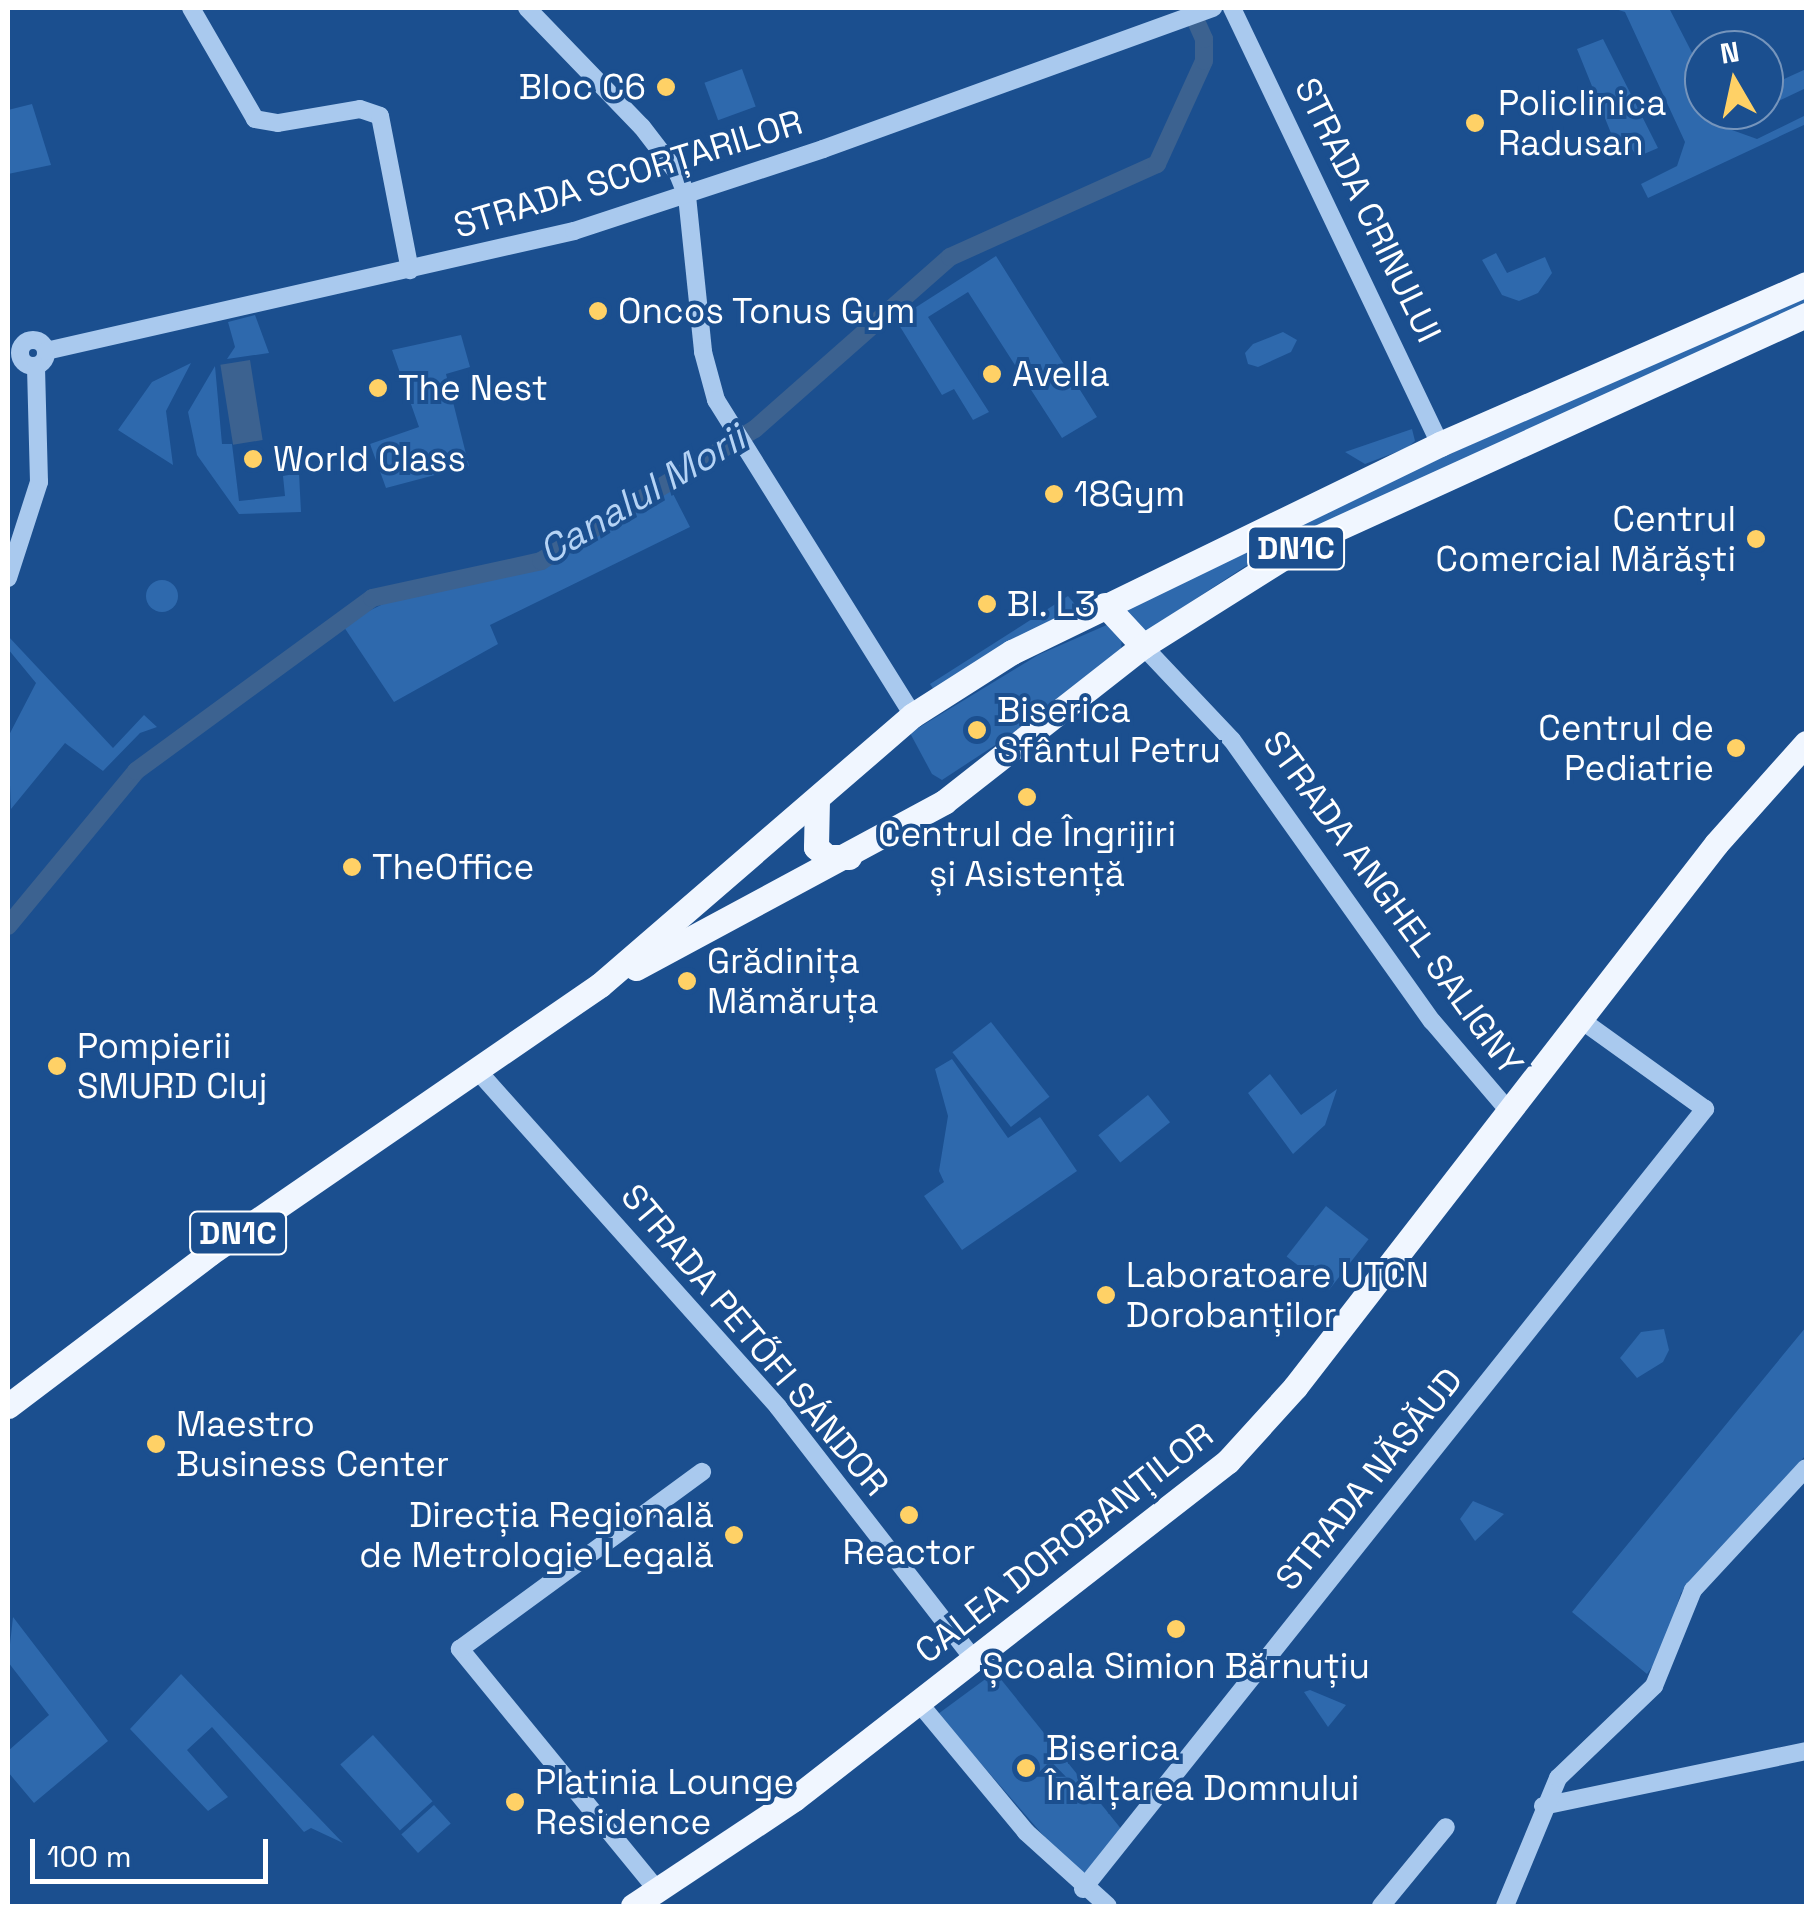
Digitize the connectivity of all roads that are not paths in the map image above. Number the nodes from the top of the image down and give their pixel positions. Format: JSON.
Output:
{"nodes":[{"id":1,"x":191,"y":8,"type":"edge"},
{"id":2,"x":527,"y":8,"type":"edge"},
{"id":3,"x":1212,"y":8,"type":"edge"},
{"id":4,"x":1232,"y":8,"type":"edge"},
{"id":5,"x":687,"y":196,"type":"junction"},
{"id":6,"x":410,"y":270,"type":"junction"},
{"id":7,"x":1806,"y":284,"type":"edge"},
{"id":8,"x":1806,"y":315,"type":"edge"},
{"id":9,"x":27,"y":358,"type":"edge"},
{"id":10,"x":1440,"y":444,"type":"junction"},
{"id":11,"x":8,"y":578,"type":"edge"},
{"id":12,"x":1104,"y":605,"type":"junction"},
{"id":13,"x":1143,"y":646,"type":"junction"},
{"id":14,"x":913,"y":715,"type":"junction"},
{"id":15,"x":1806,"y":744,"type":"edge"},
{"id":16,"x":817,"y":799,"type":"junction"},
{"id":17,"x":849,"y":857,"type":"junction"},
{"id":18,"x":600,"y":986,"type":"junction"},
{"id":19,"x":1582,"y":1020,"type":"junction"},
{"id":20,"x":477,"y":1070,"type":"junction"},
{"id":21,"x":1508,"y":1111,"type":"junction"},
{"id":22,"x":8,"y":1406,"type":"edge"},
{"id":23,"x":1806,"y":1468,"type":"edge"},
{"id":24,"x":702,"y":1472,"type":"dead end"},
{"id":25,"x":974,"y":1660,"type":"junction"},
{"id":26,"x":919,"y":1702,"type":"junction"},
{"id":27,"x":1806,"y":1751,"type":"edge"},
{"id":28,"x":1544,"y":1806,"type":"junction"},
{"id":29,"x":1446,"y":1826,"type":"dead end"},
{"id":30,"x":1083,"y":1889,"type":"junction"},
{"id":31,"x":658,"y":1891,"type":"junction"},
{"id":32,"x":633,"y":1906,"type":"edge"},
{"id":33,"x":1108,"y":1906,"type":"edge"},
{"id":34,"x":1381,"y":1906,"type":"edge"},
{"id":35,"x":1505,"y":1906,"type":"edge"}],
"edges":[{"from":1,"to":6,"type":"street"},
{"from":2,"to":5,"type":"street"},
{"from":3,"to":5,"type":"street","name":"STRADA SCORȚARILOR"},
{"from":4,"to":10,"type":"street","name":"STRADA CRINULUI"},
{"from":5,"to":6,"type":"street","name":"STRADA SCORȚARILOR"},
{"from":5,"to":14,"type":"street"},
{"from":6,"to":9,"type":"street","name":"STRADA SCORȚARILOR"},
{"from":7,"to":10,"type":"main road","number":"DN1C"},
{"from":8,"to":13,"type":"main road","number":"DN1C"},
{"from":9,"to":11,"type":"street"},
{"from":10,"to":12,"type":"main road","number":"DN1C"},
{"from":12,"to":13,"type":"main road"},
{"from":12,"to":14,"type":"main road","number":"DN1C"},
{"from":13,"to":17,"type":"main road","number":"DN1C"},
{"from":13,"to":21,"type":"street","name":"STRADA ANGHEL SALIGNY"},
{"from":14,"to":16,"type":"main road","number":"DN1C"},
{"from":15,"to":19,"type":"main road","name":"CALEA DOROBANȚILOR"},
{"from":16,"to":17,"type":"main road"},
{"from":16,"to":18,"type":"main road","number":"DN1C"},
{"from":17,"to":18,"type":"main road","number":"DN1C"},
{"from":18,"to":20,"type":"main road","number":"DN1C"},
{"from":19,"to":21,"type":"main road","name":"CALEA DOROBANȚILOR"},
{"from":19,"to":30,"type":"street","name":"STRADA NĂSĂUD"},
{"from":20,"to":22,"type":"main road","number":"DN1C"},
{"from":20,"to":25,"type":"street","name":"STRADA PETŐFI SÁNDOR"},
{"from":21,"to":25,"type":"main road","name":"CALEA DOROBANȚILOR"},
{"from":23,"to":28,"type":"street"},
{"from":24,"to":31,"type":"street"},
{"from":25,"to":26,"type":"main road","name":"CALEA DOROBANȚILOR"},
{"from":26,"to":30,"type":"street"},
{"from":26,"to":31,"type":"main road","name":"CALEA DOROBANȚILOR"},
{"from":27,"to":28,"type":"street"},
{"from":28,"to":35,"type":"street"},
{"from":29,"to":34,"type":"street"},
{"from":30,"to":33,"type":"street"},
{"from":31,"to":32,"type":"main road","name":"CALEA DOROBANȚILOR"}]}
